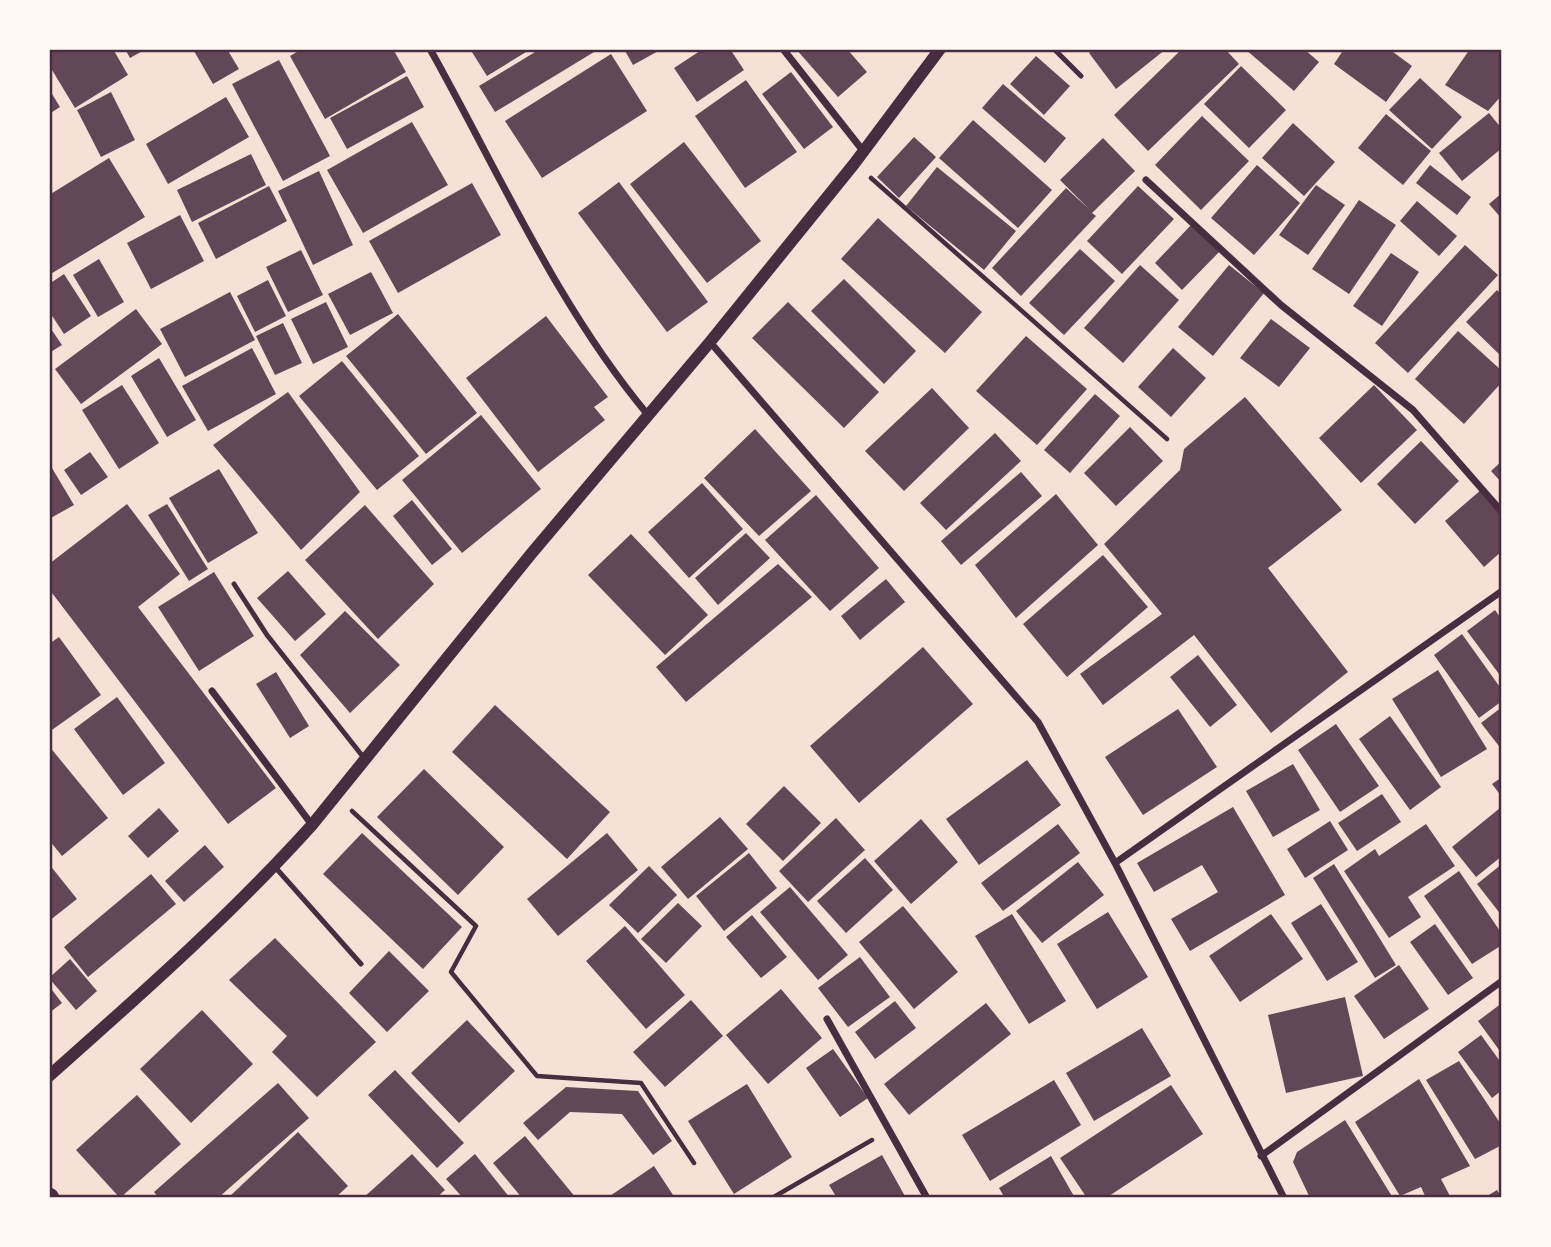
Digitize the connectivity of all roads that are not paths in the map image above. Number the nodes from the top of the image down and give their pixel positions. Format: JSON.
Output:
{"nodes":[{"id":1,"x":430,"y":49,"type":"edge"},
{"id":2,"x":783,"y":49,"type":"edge"},
{"id":3,"x":940,"y":49,"type":"edge"},
{"id":4,"x":1054,"y":49,"type":"edge"},
{"id":5,"x":1081,"y":76,"type":"dead end"},
{"id":6,"x":864,"y":152,"type":"junction"},
{"id":7,"x":1146,"y":180,"type":"dead end"},
{"id":8,"x":710,"y":342,"type":"junction"},
{"id":9,"x":649,"y":416,"type":"junction"},
{"id":10,"x":1502,"y":512,"type":"edge"},
{"id":11,"x":234,"y":584,"type":"dead end"},
{"id":12,"x":1502,"y":591,"type":"edge"},
{"id":13,"x":212,"y":691,"type":"dead end"},
{"id":14,"x":366,"y":761,"type":"junction"},
{"id":15,"x":312,"y":825,"type":"junction"},
{"id":16,"x":1115,"y":863,"type":"junction"},
{"id":17,"x":274,"y":867,"type":"junction"},
{"id":18,"x":361,"y":964,"type":"dead end"},
{"id":19,"x":1502,"y":981,"type":"edge"},
{"id":20,"x":827,"y":1019,"type":"dead end"},
{"id":21,"x":49,"y":1076,"type":"edge"},
{"id":22,"x":1261,"y":1156,"type":"junction"},
{"id":23,"x":927,"y":1198,"type":"edge"},
{"id":24,"x":1284,"y":1198,"type":"edge"}],
"edges":[{"from":1,"to":9,"type":"street"},
{"from":2,"to":6,"type":"street"},
{"from":3,"to":6,"type":"street"},
{"from":4,"to":5,"type":"lane"},
{"from":6,"to":8,"type":"street"},
{"from":7,"to":10,"type":"street"},
{"from":8,"to":9,"type":"street"},
{"from":8,"to":16,"type":"street"},
{"from":9,"to":14,"type":"street"},
{"from":11,"to":14,"type":"lane"},
{"from":12,"to":16,"type":"street"},
{"from":13,"to":15,"type":"street"},
{"from":14,"to":15,"type":"street"},
{"from":15,"to":17,"type":"street"},
{"from":16,"to":22,"type":"street"},
{"from":17,"to":18,"type":"lane"},
{"from":17,"to":21,"type":"street"},
{"from":19,"to":22,"type":"street"},
{"from":20,"to":23,"type":"street"},
{"from":22,"to":24,"type":"street"}]}
